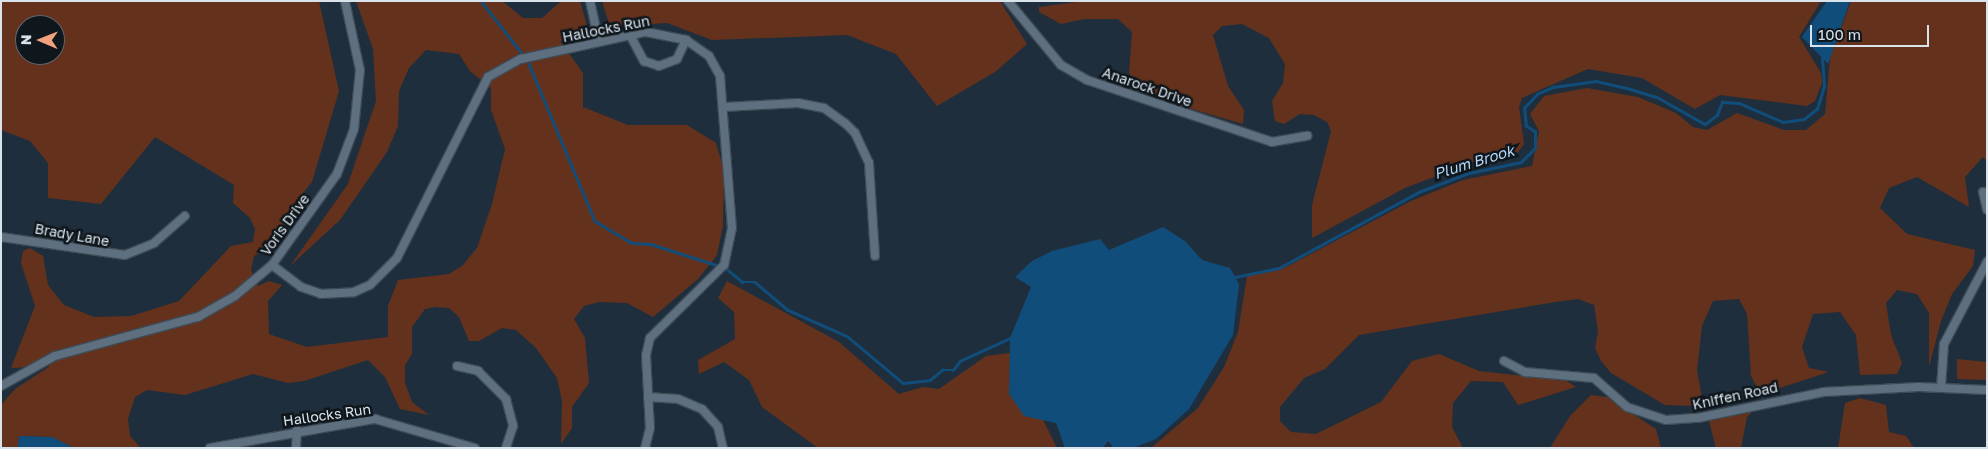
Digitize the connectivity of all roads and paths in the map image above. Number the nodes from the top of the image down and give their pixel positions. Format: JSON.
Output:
{"nodes":[{"id":1,"x":345,"y":1,"type":"edge"},
{"id":2,"x":590,"y":1,"type":"edge"},
{"id":3,"x":1008,"y":1,"type":"edge"},
{"id":4,"x":630,"y":35,"type":"junction"},
{"id":5,"x":686,"y":40,"type":"junction"},
{"id":6,"x":599,"y":42,"type":"junction"},
{"id":7,"x":724,"y":107,"type":"junction"},
{"id":8,"x":1307,"y":136,"type":"dead end"},
{"id":9,"x":1983,"y":192,"type":"dead end"},
{"id":10,"x":1987,"y":210,"type":"edge"},
{"id":11,"x":185,"y":216,"type":"dead end"},
{"id":12,"x":1,"y":237,"type":"edge"},
{"id":13,"x":876,"y":256,"type":"dead end"},
{"id":14,"x":1987,"y":262,"type":"edge"},
{"id":15,"x":272,"y":265,"type":"junction"},
{"id":16,"x":1504,"y":361,"type":"dead end"},
{"id":17,"x":457,"y":366,"type":"dead end"},
{"id":18,"x":2,"y":382,"type":"edge"},
{"id":19,"x":1941,"y":388,"type":"junction"},
{"id":20,"x":1987,"y":390,"type":"edge"},
{"id":21,"x":648,"y":398,"type":"junction"},
{"id":22,"x":297,"y":430,"type":"junction"},
{"id":23,"x":221,"y":447,"type":"edge"},
{"id":24,"x":210,"y":448,"type":"edge"},
{"id":25,"x":296,"y":448,"type":"edge"},
{"id":26,"x":475,"y":448,"type":"edge"},
{"id":27,"x":506,"y":448,"type":"edge"},
{"id":28,"x":646,"y":448,"type":"edge"},
{"id":29,"x":723,"y":448,"type":"edge"}],
"edges":[{"from":1,"to":15,"type":"street","name":"Voris Drive"},
{"from":2,"to":6,"type":"street"},
{"from":3,"to":8,"type":"street","name":"Anarock Drive"},
{"from":4,"to":5,"type":"street","name":"Hallocks Run"},
{"from":4,"to":5,"type":"street"},
{"from":4,"to":6,"type":"street","name":"Hallocks Run"},
{"from":5,"to":7,"type":"street","name":"Hallocks Run"},
{"from":6,"to":15,"type":"street","name":"Hallocks Run"},
{"from":7,"to":13,"type":"street"},
{"from":7,"to":21,"type":"street","name":"Hallocks Run"},
{"from":9,"to":10,"type":"street"},
{"from":11,"to":12,"type":"street","name":"Brady Lane"},
{"from":14,"to":19,"type":"street"},
{"from":15,"to":18,"type":"street","name":"Voris Drive"},
{"from":16,"to":19,"type":"street","name":"Kniffen Road"},
{"from":17,"to":27,"type":"street"},
{"from":19,"to":20,"type":"street","name":"Kniffen Road"},
{"from":21,"to":28,"type":"street","name":"Hallocks Run"},
{"from":21,"to":29,"type":"street"},
{"from":22,"to":23,"type":"street","name":"Hallocks Run"},
{"from":22,"to":25,"type":"street"},
{"from":22,"to":26,"type":"street","name":"Hallocks Run"},
{"from":23,"to":24,"type":"street","name":"Hallocks Run"}]}
